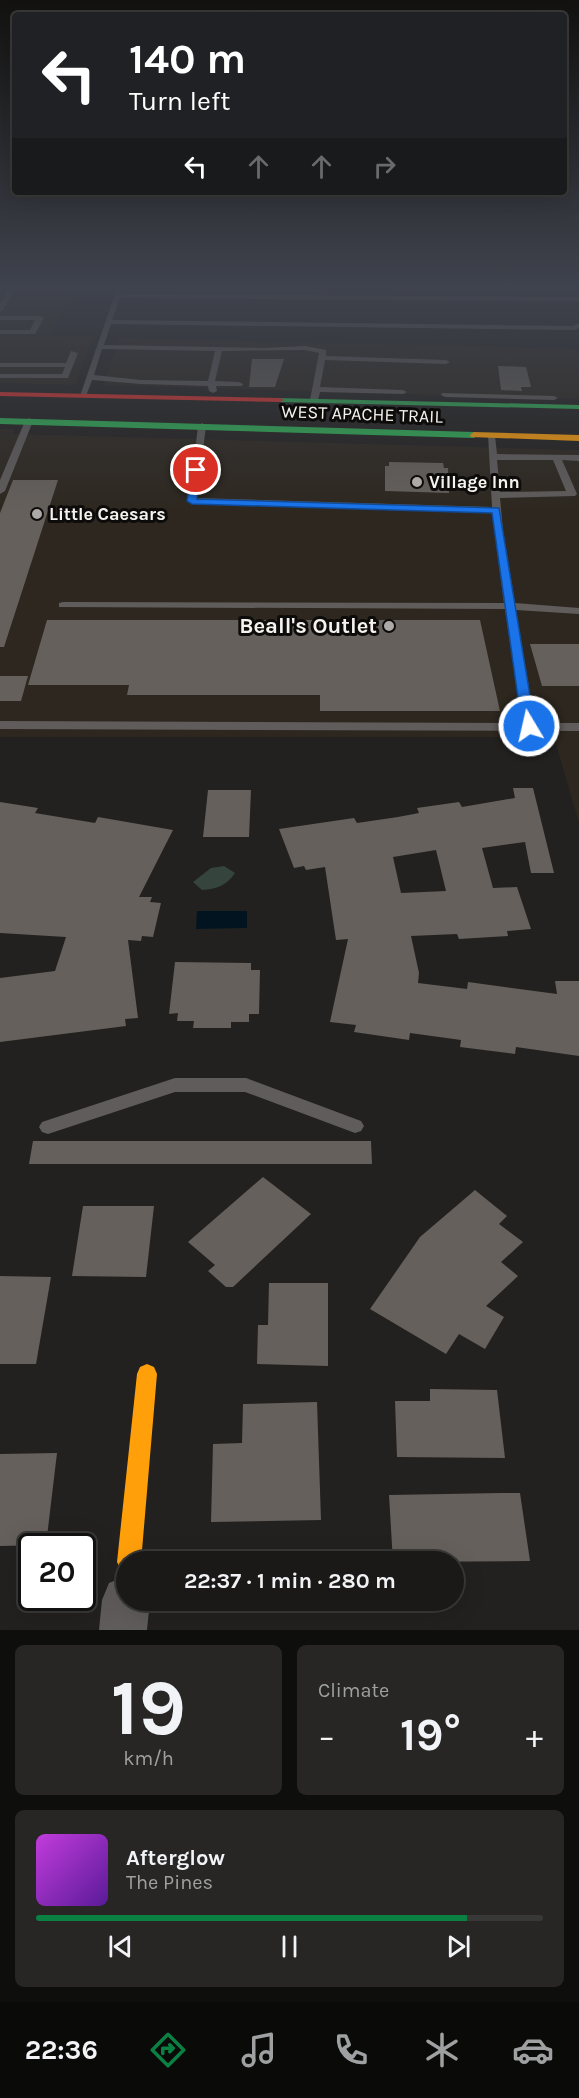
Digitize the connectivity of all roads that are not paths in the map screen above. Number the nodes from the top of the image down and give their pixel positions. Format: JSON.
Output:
{"nodes":[{"id":1,"x":71,"y":361,"type":"edge"},
{"id":2,"x":96,"y":361,"type":"edge"},
{"id":3,"x":216,"y":361,"type":"edge"},
{"id":4,"x":321,"y":361,"type":"edge"},
{"id":5,"x":417,"y":361,"type":"edge"},
{"id":6,"x":446,"y":362,"type":"dead end"},
{"id":7,"x":0,"y":365,"type":"edge"},
{"id":8,"x":69,"y":365,"type":"junction"},
{"id":9,"x":0,"y":376,"type":"edge"},
{"id":10,"x":90,"y":377,"type":"junction"},
{"id":11,"x":211,"y":383,"type":"junction"},
{"id":12,"x":239,"y":384,"type":"dead end"},
{"id":13,"x":403,"y":392,"type":"dead end"},
{"id":14,"x":0,"y":394,"type":"edge"},
{"id":15,"x":83,"y":394,"type":"junction"},
{"id":16,"x":315,"y":394,"type":"junction"},
{"id":17,"x":445,"y":395,"type":"dead end"},
{"id":18,"x":214,"y":398,"type":"junction"},
{"id":19,"x":554,"y":398,"type":"dead end"},
{"id":20,"x":579,"y":407,"type":"edge"},
{"id":21,"x":0,"y":421,"type":"edge"},
{"id":22,"x":29,"y":422,"type":"junction"},
{"id":23,"x":202,"y":426,"type":"junction"},
{"id":24,"x":491,"y":436,"type":"junction"},
{"id":25,"x":579,"y":437,"type":"edge"},
{"id":26,"x":493,"y":457,"type":"junction"},
{"id":27,"x":556,"y":458,"type":"junction"},
{"id":28,"x":579,"y":458,"type":"edge"},
{"id":29,"x":0,"y":491,"type":"edge"},
{"id":30,"x":575,"y":494,"type":"edge"},
{"id":31,"x":495,"y":495,"type":"junction"},
{"id":32,"x":496,"y":510,"type":"junction"},
{"id":33,"x":63,"y":605,"type":"dead end"},
{"id":34,"x":510,"y":606,"type":"junction"},
{"id":35,"x":579,"y":611,"type":"edge"},
{"id":36,"x":0,"y":725,"type":"edge"},
{"id":37,"x":529,"y":726,"type":"junction"},
{"id":38,"x":579,"y":727,"type":"edge"},
{"id":39,"x":355,"y":1126,"type":"dead end"},
{"id":40,"x":48,"y":1127,"type":"dead end"},
{"id":41,"x":147,"y":1374,"type":"dead end"},
{"id":42,"x":130,"y":1551,"type":"edge"},
{"id":43,"x":125,"y":1611,"type":"edge"},
{"id":44,"x":123,"y":1630,"type":"edge"}],
"edges":[{"from":1,"to":8,"type":"lane"},
{"from":2,"to":10,"type":"lane"},
{"from":3,"to":11,"type":"lane"},
{"from":4,"to":16,"type":"lane"},
{"from":5,"to":6,"type":"lane"},
{"from":7,"to":8,"type":"lane"},
{"from":8,"to":9,"type":"lane"},
{"from":10,"to":11,"type":"lane"},
{"from":10,"to":15,"type":"lane"},
{"from":11,"to":12,"type":"lane"},
{"from":11,"to":18,"type":"lane"},
{"from":13,"to":16,"type":"lane"},
{"from":14,"to":15,"type":"main road","name":"WEST APACHE TRAIL"},
{"from":15,"to":18,"type":"main road","name":"WEST APACHE TRAIL"},
{"from":16,"to":18,"type":"main road","name":"WEST APACHE TRAIL"},
{"from":16,"to":20,"type":"main road","name":"WEST APACHE TRAIL"},
{"from":17,"to":19,"type":"lane"},
{"from":18,"to":23,"type":"main road"},
{"from":21,"to":22,"type":"main road","name":"WEST APACHE TRAIL"},
{"from":22,"to":23,"type":"main road","name":"WEST APACHE TRAIL"},
{"from":22,"to":29,"type":"lane"},
{"from":23,"to":24,"type":"main road","name":"WEST APACHE TRAIL"},
{"from":23,"to":32,"type":"lane"},
{"from":24,"to":25,"type":"main road","name":"WEST APACHE TRAIL"},
{"from":24,"to":26,"type":"lane"},
{"from":26,"to":27,"type":"lane"},
{"from":26,"to":31,"type":"lane"},
{"from":27,"to":28,"type":"lane"},
{"from":27,"to":30,"type":"lane"},
{"from":30,"to":31,"type":"lane"},
{"from":31,"to":32,"type":"lane"},
{"from":32,"to":34,"type":"lane"},
{"from":33,"to":34,"type":"lane"},
{"from":34,"to":35,"type":"lane"},
{"from":34,"to":37,"type":"lane"},
{"from":36,"to":37,"type":"lane"},
{"from":37,"to":38,"type":"lane"},
{"from":39,"to":40,"type":"lane"},
{"from":41,"to":42,"type":"main road"},
{"from":43,"to":44,"type":"street"}]}
